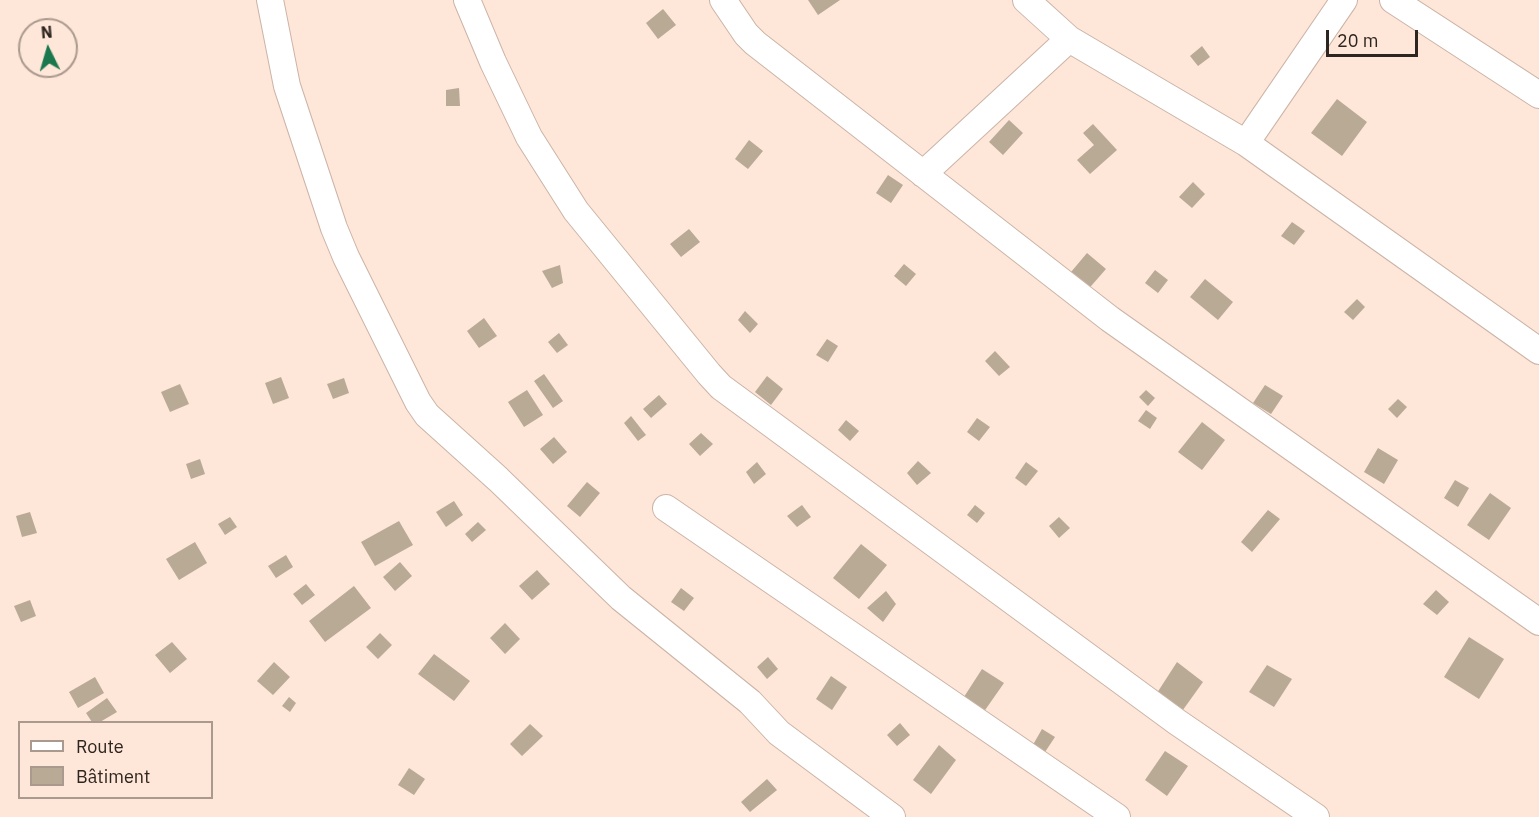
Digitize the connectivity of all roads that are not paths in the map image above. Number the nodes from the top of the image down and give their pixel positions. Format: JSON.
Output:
{"nodes":[{"id":1,"x":270,"y":0,"type":"edge"},
{"id":2,"x":467,"y":0,"type":"edge"},
{"id":3,"x":723,"y":0,"type":"edge"},
{"id":4,"x":1026,"y":0,"type":"edge"},
{"id":5,"x":1344,"y":0,"type":"edge"},
{"id":6,"x":1393,"y":0,"type":"edge"},
{"id":7,"x":1069,"y":39,"type":"junction"},
{"id":8,"x":1539,"y":95,"type":"edge"},
{"id":9,"x":1246,"y":143,"type":"junction"},
{"id":10,"x":923,"y":174,"type":"junction"},
{"id":11,"x":1539,"y":351,"type":"edge"},
{"id":12,"x":666,"y":508,"type":"dead end"},
{"id":13,"x":1539,"y":622,"type":"edge"},
{"id":14,"x":892,"y":817,"type":"edge"},
{"id":15,"x":1117,"y":817,"type":"edge"},
{"id":16,"x":1316,"y":817,"type":"edge"}],
"edges":[{"from":1,"to":14,"type":"street"},
{"from":2,"to":16,"type":"street"},
{"from":3,"to":10,"type":"street"},
{"from":4,"to":7,"type":"street"},
{"from":5,"to":9,"type":"street"},
{"from":6,"to":8,"type":"street"},
{"from":7,"to":9,"type":"street"},
{"from":7,"to":10,"type":"street"},
{"from":9,"to":11,"type":"street"},
{"from":10,"to":13,"type":"street"},
{"from":12,"to":15,"type":"street"}]}
